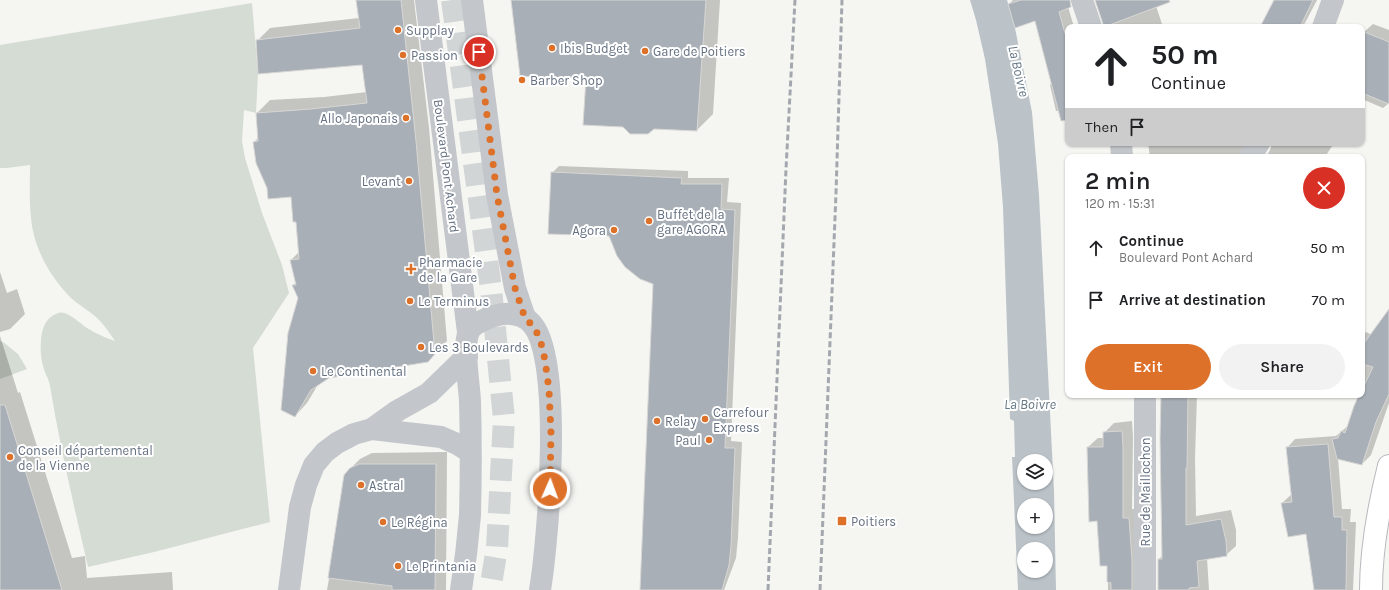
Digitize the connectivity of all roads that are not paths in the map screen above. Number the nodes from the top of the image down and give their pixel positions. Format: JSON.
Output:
{"nodes":[{"id":1,"x":426,"y":0,"type":"edge"},
{"id":2,"x":472,"y":0,"type":"edge"},
{"id":3,"x":1082,"y":0,"type":"edge"},
{"id":4,"x":1332,"y":0,"type":"edge"},
{"id":5,"x":1090,"y":24,"type":"edge"},
{"id":6,"x":1324,"y":24,"type":"edge"},
{"id":7,"x":525,"y":318,"type":"junction"},
{"id":8,"x":468,"y":332,"type":"junction"},
{"id":9,"x":467,"y":356,"type":"junction"},
{"id":10,"x":1145,"y":398,"type":"edge"},
{"id":11,"x":372,"y":429,"type":"junction"},
{"id":12,"x":470,"y":452,"type":"junction"},
{"id":13,"x":1389,"y":466,"type":"edge"},
{"id":14,"x":289,"y":590,"type":"edge"},
{"id":15,"x":461,"y":590,"type":"edge"},
{"id":16,"x":540,"y":590,"type":"edge"},
{"id":17,"x":1145,"y":590,"type":"edge"},
{"id":18,"x":1371,"y":590,"type":"edge"}],
"edges":[{"from":1,"to":8,"type":"street","name":"Boulevard Pont Achard"},
{"from":2,"to":7,"type":"street"},
{"from":3,"to":5,"type":"street"},
{"from":4,"to":6,"type":"street"},
{"from":7,"to":8,"type":"street"},
{"from":7,"to":16,"type":"street"},
{"from":8,"to":9,"type":"street","name":"Boulevard Pont Achard"},
{"from":9,"to":11,"type":"street"},
{"from":9,"to":12,"type":"street","name":"Boulevard Pont Achard"},
{"from":10,"to":17,"type":"street","name":"Rue de Maillochon"},
{"from":11,"to":12,"type":"street"},
{"from":11,"to":14,"type":"street"},
{"from":12,"to":15,"type":"street","name":"Boulevard Pont Achard"},
{"from":13,"to":18,"type":"main road"}]}
